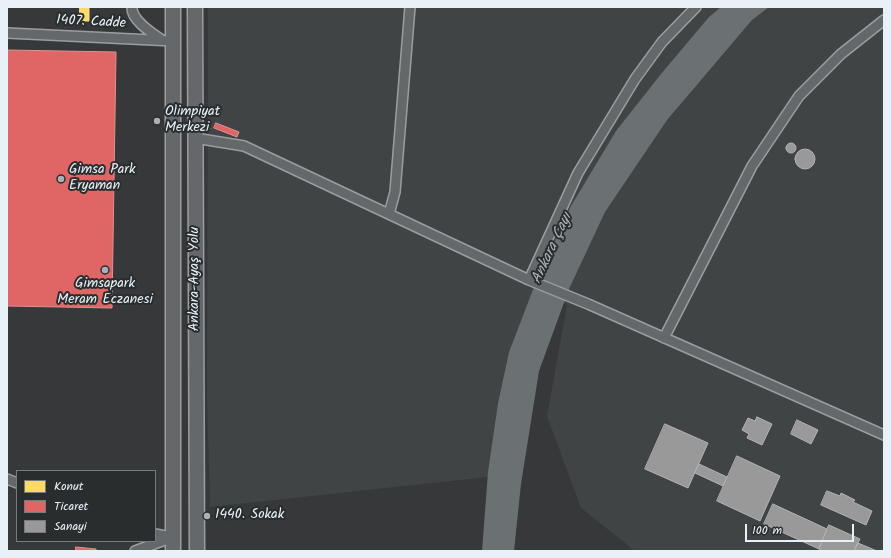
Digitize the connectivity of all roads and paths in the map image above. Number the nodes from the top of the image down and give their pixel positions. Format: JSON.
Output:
{"nodes":[{"id":1,"x":132,"y":7,"type":"edge"},
{"id":2,"x":173,"y":7,"type":"edge"},
{"id":3,"x":195,"y":7,"type":"edge"},
{"id":4,"x":410,"y":7,"type":"edge"},
{"id":5,"x":696,"y":7,"type":"edge"},
{"id":6,"x":884,"y":20,"type":"edge"},
{"id":7,"x":7,"y":33,"type":"edge"},
{"id":8,"x":167,"y":40,"type":"junction"},
{"id":9,"x":195,"y":138,"type":"junction"},
{"id":10,"x":389,"y":214,"type":"junction"},
{"id":11,"x":529,"y":280,"type":"junction"},
{"id":12,"x":664,"y":338,"type":"junction"},
{"id":13,"x":884,"y":435,"type":"edge"},
{"id":14,"x":156,"y":535,"type":"edge"},
{"id":15,"x":173,"y":544,"type":"edge"},
{"id":16,"x":135,"y":551,"type":"edge"},
{"id":17,"x":198,"y":551,"type":"edge"}],
"edges":[{"from":1,"to":8,"type":"street"},
{"from":2,"to":8,"type":"highway","name":"Ankara-Ayaş Yolu"},
{"from":3,"to":9,"type":"highway","name":"Ankara-Ayaş Yolu"},
{"from":4,"to":10,"type":"street"},
{"from":5,"to":11,"type":"street"},
{"from":6,"to":12,"type":"street"},
{"from":7,"to":8,"type":"street","name":"1407. Cadde"},
{"from":8,"to":15,"type":"highway","name":"Ankara-Ayaş Yolu"},
{"from":9,"to":10,"type":"street"},
{"from":9,"to":17,"type":"highway","name":"Ankara-Ayaş Yolu"},
{"from":10,"to":11,"type":"street"},
{"from":11,"to":12,"type":"street"},
{"from":12,"to":13,"type":"street"},
{"from":14,"to":15,"type":"street"},
{"from":15,"to":16,"type":"street"}]}
